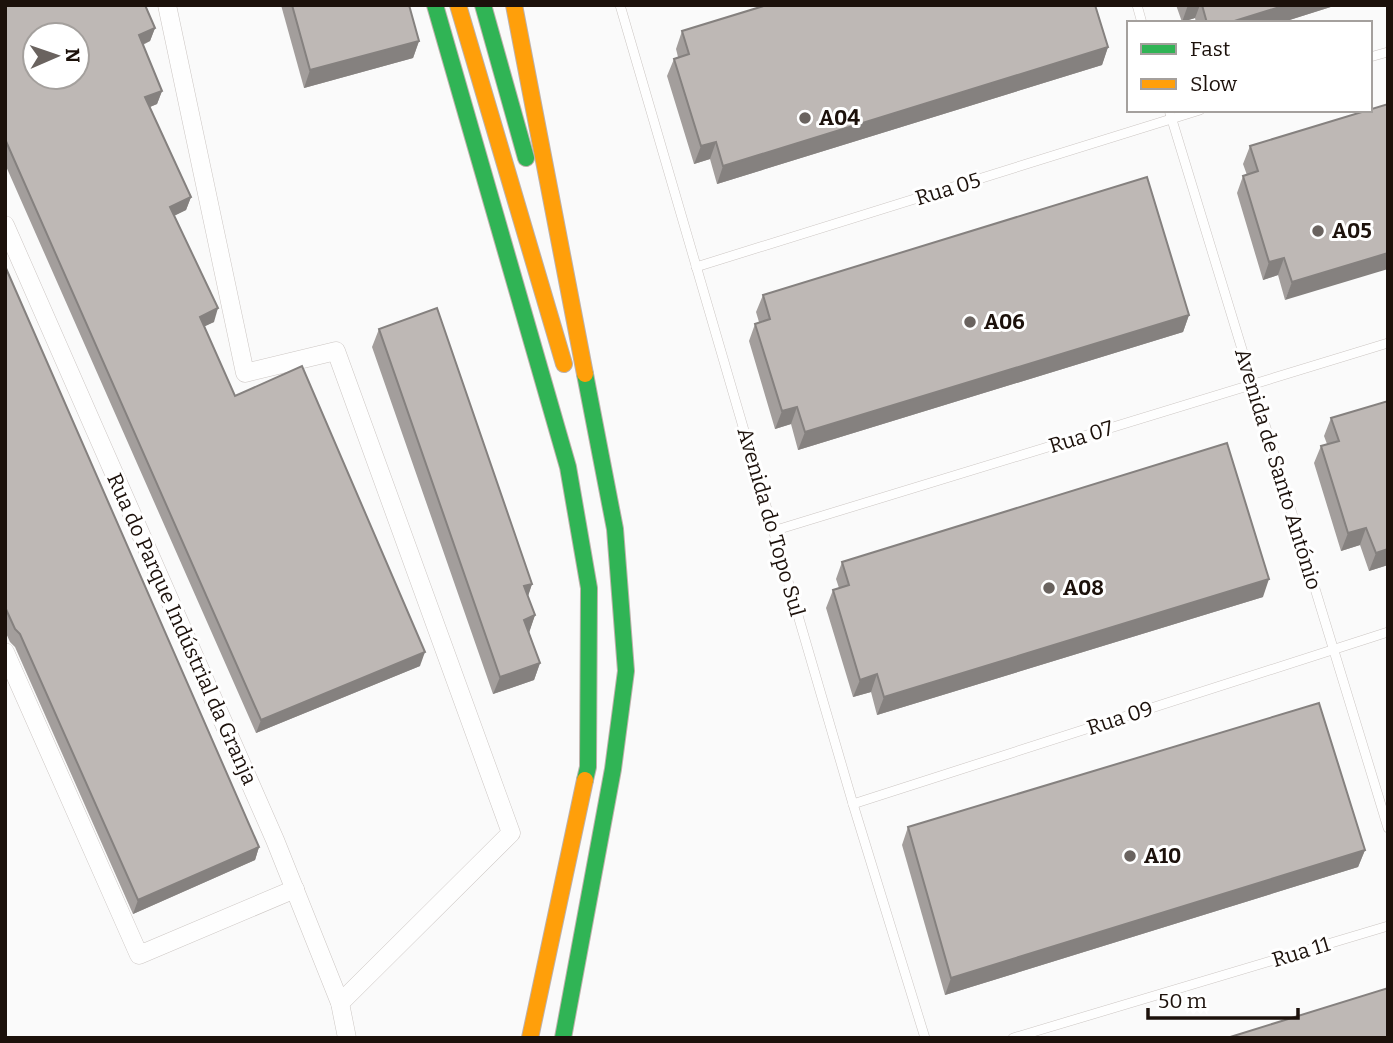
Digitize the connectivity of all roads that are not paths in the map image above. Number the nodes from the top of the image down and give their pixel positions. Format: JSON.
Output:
{"nodes":[{"id":1,"x":167,"y":5,"type":"edge"},
{"id":2,"x":435,"y":5,"type":"edge"},
{"id":3,"x":458,"y":5,"type":"edge"},
{"id":4,"x":483,"y":5,"type":"edge"},
{"id":5,"x":514,"y":5,"type":"edge"},
{"id":6,"x":620,"y":5,"type":"edge"},
{"id":7,"x":1188,"y":112,"type":"edge"},
{"id":8,"x":1170,"y":115,"type":"edge"},
{"id":9,"x":5,"y":225,"type":"edge"},
{"id":10,"x":696,"y":267,"type":"junction"},
{"id":11,"x":1388,"y":342,"type":"edge"},
{"id":12,"x":583,"y":365,"type":"junction"},
{"id":13,"x":1252,"y":385,"type":"junction"},
{"id":14,"x":774,"y":531,"type":"junction"},
{"id":15,"x":1388,"y":632,"type":"edge"},
{"id":16,"x":1332,"y":649,"type":"junction"},
{"id":17,"x":5,"y":652,"type":"edge"},
{"id":18,"x":613,"y":769,"type":"junction"},
{"id":19,"x":853,"y":804,"type":"junction"},
{"id":20,"x":1388,"y":828,"type":"edge"},
{"id":21,"x":295,"y":889,"type":"junction"},
{"id":22,"x":1388,"y":926,"type":"edge"},
{"id":23,"x":340,"y":1003,"type":"junction"},
{"id":24,"x":347,"y":1038,"type":"edge"},
{"id":25,"x":530,"y":1038,"type":"edge"},
{"id":26,"x":564,"y":1038,"type":"edge"},
{"id":27,"x":925,"y":1038,"type":"edge"},
{"id":28,"x":1013,"y":1038,"type":"edge"}],
"edges":[{"from":1,"to":23,"type":"street"},
{"from":2,"to":25,"type":"highway"},
{"from":3,"to":18,"type":"highway"},
{"from":4,"to":12,"type":"highway"},
{"from":5,"to":12,"type":"highway"},
{"from":6,"to":10,"type":"lane","name":"Avenida do Topo Sul"},
{"from":7,"to":8,"type":"lane","name":"Rua 05"},
{"from":8,"to":10,"type":"lane","name":"Rua 05"},
{"from":8,"to":13,"type":"lane","name":"Avenida de Santo António"},
{"from":9,"to":21,"type":"street","name":"Rua do Parque Indústrial da Granja"},
{"from":10,"to":14,"type":"lane","name":"Avenida do Topo Sul"},
{"from":11,"to":13,"type":"lane","name":"Rua 07"},
{"from":12,"to":18,"type":"highway"},
{"from":13,"to":14,"type":"lane","name":"Rua 07"},
{"from":13,"to":16,"type":"lane","name":"Avenida de Santo António"},
{"from":14,"to":19,"type":"lane","name":"Avenida do Topo Sul"},
{"from":15,"to":16,"type":"lane","name":"Rua 09"},
{"from":16,"to":19,"type":"lane","name":"Rua 09"},
{"from":16,"to":20,"type":"lane","name":"Avenida de Santo António"},
{"from":17,"to":21,"type":"street"},
{"from":18,"to":26,"type":"highway"},
{"from":19,"to":27,"type":"lane","name":"Avenida do Topo Sul"},
{"from":21,"to":23,"type":"street","name":"Rua do Parque Indústrial da Granja"},
{"from":22,"to":28,"type":"lane","name":"Rua 11"},
{"from":23,"to":24,"type":"street","name":"Rua do Parque Indústrial da Granja"}]}
